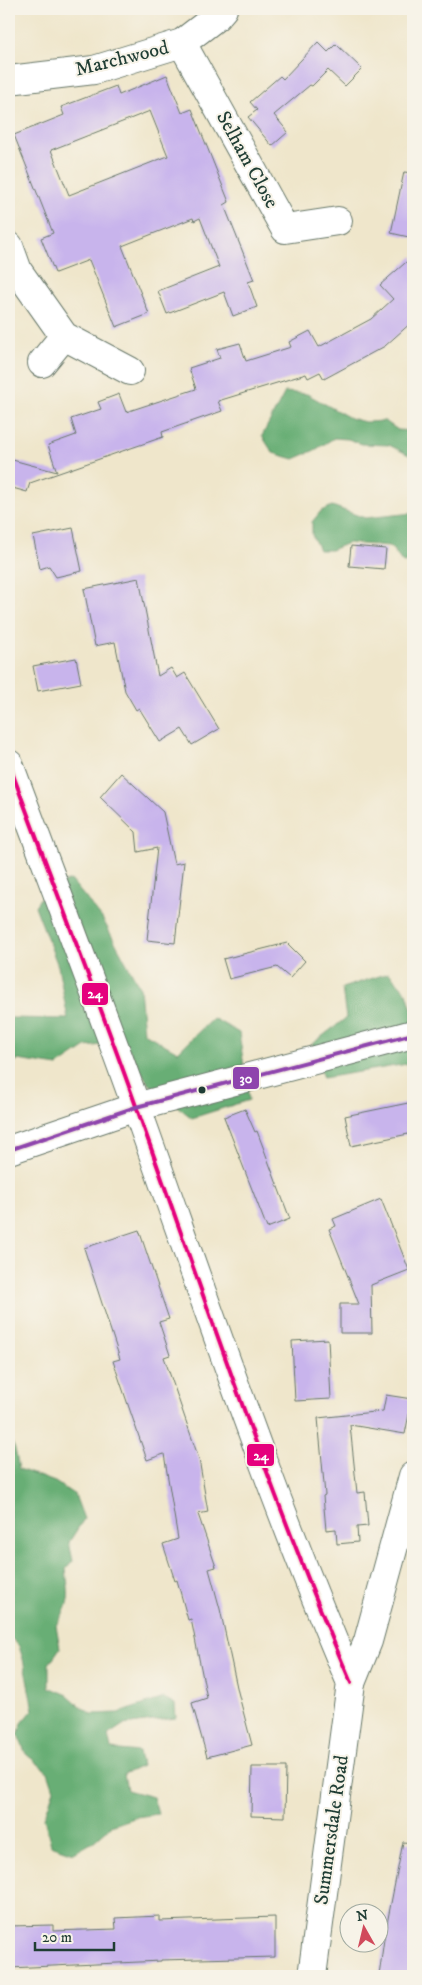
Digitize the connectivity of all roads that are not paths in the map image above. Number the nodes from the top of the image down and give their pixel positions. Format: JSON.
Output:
{"nodes":[{"id":1,"x":223,"y":9,"type":"edge"},
{"id":2,"x":182,"y":43,"type":"junction"},
{"id":3,"x":9,"y":80,"type":"edge"},
{"id":4,"x":338,"y":220,"type":"dead end"},
{"id":5,"x":9,"y":246,"type":"edge"},
{"id":6,"x":64,"y":336,"type":"junction"},
{"id":7,"x":42,"y":363,"type":"dead end"},
{"id":8,"x":130,"y":370,"type":"dead end"},
{"id":9,"x":9,"y":764,"type":"edge"},
{"id":10,"x":413,"y":1034,"type":"edge"},
{"id":11,"x":136,"y":1106,"type":"junction"},
{"id":12,"x":9,"y":1150,"type":"edge"},
{"id":13,"x":413,"y":1476,"type":"edge"},
{"id":14,"x":351,"y":1683,"type":"junction"},
{"id":15,"x":312,"y":1976,"type":"edge"}],
"edges":[{"from":1,"to":2,"type":"street","name":"Marchwood"},
{"from":2,"to":3,"type":"street","name":"Marchwood"},
{"from":2,"to":4,"type":"street","name":"Selham Close"},
{"from":5,"to":6,"type":"street"},
{"from":6,"to":7,"type":"street"},
{"from":6,"to":8,"type":"street"},
{"from":9,"to":11,"type":"street"},
{"from":10,"to":11,"type":"street"},
{"from":11,"to":12,"type":"street"},
{"from":11,"to":14,"type":"street"},
{"from":13,"to":14,"type":"street","name":"Summersdale Road"},
{"from":14,"to":15,"type":"street","name":"Summersdale Road"}]}
